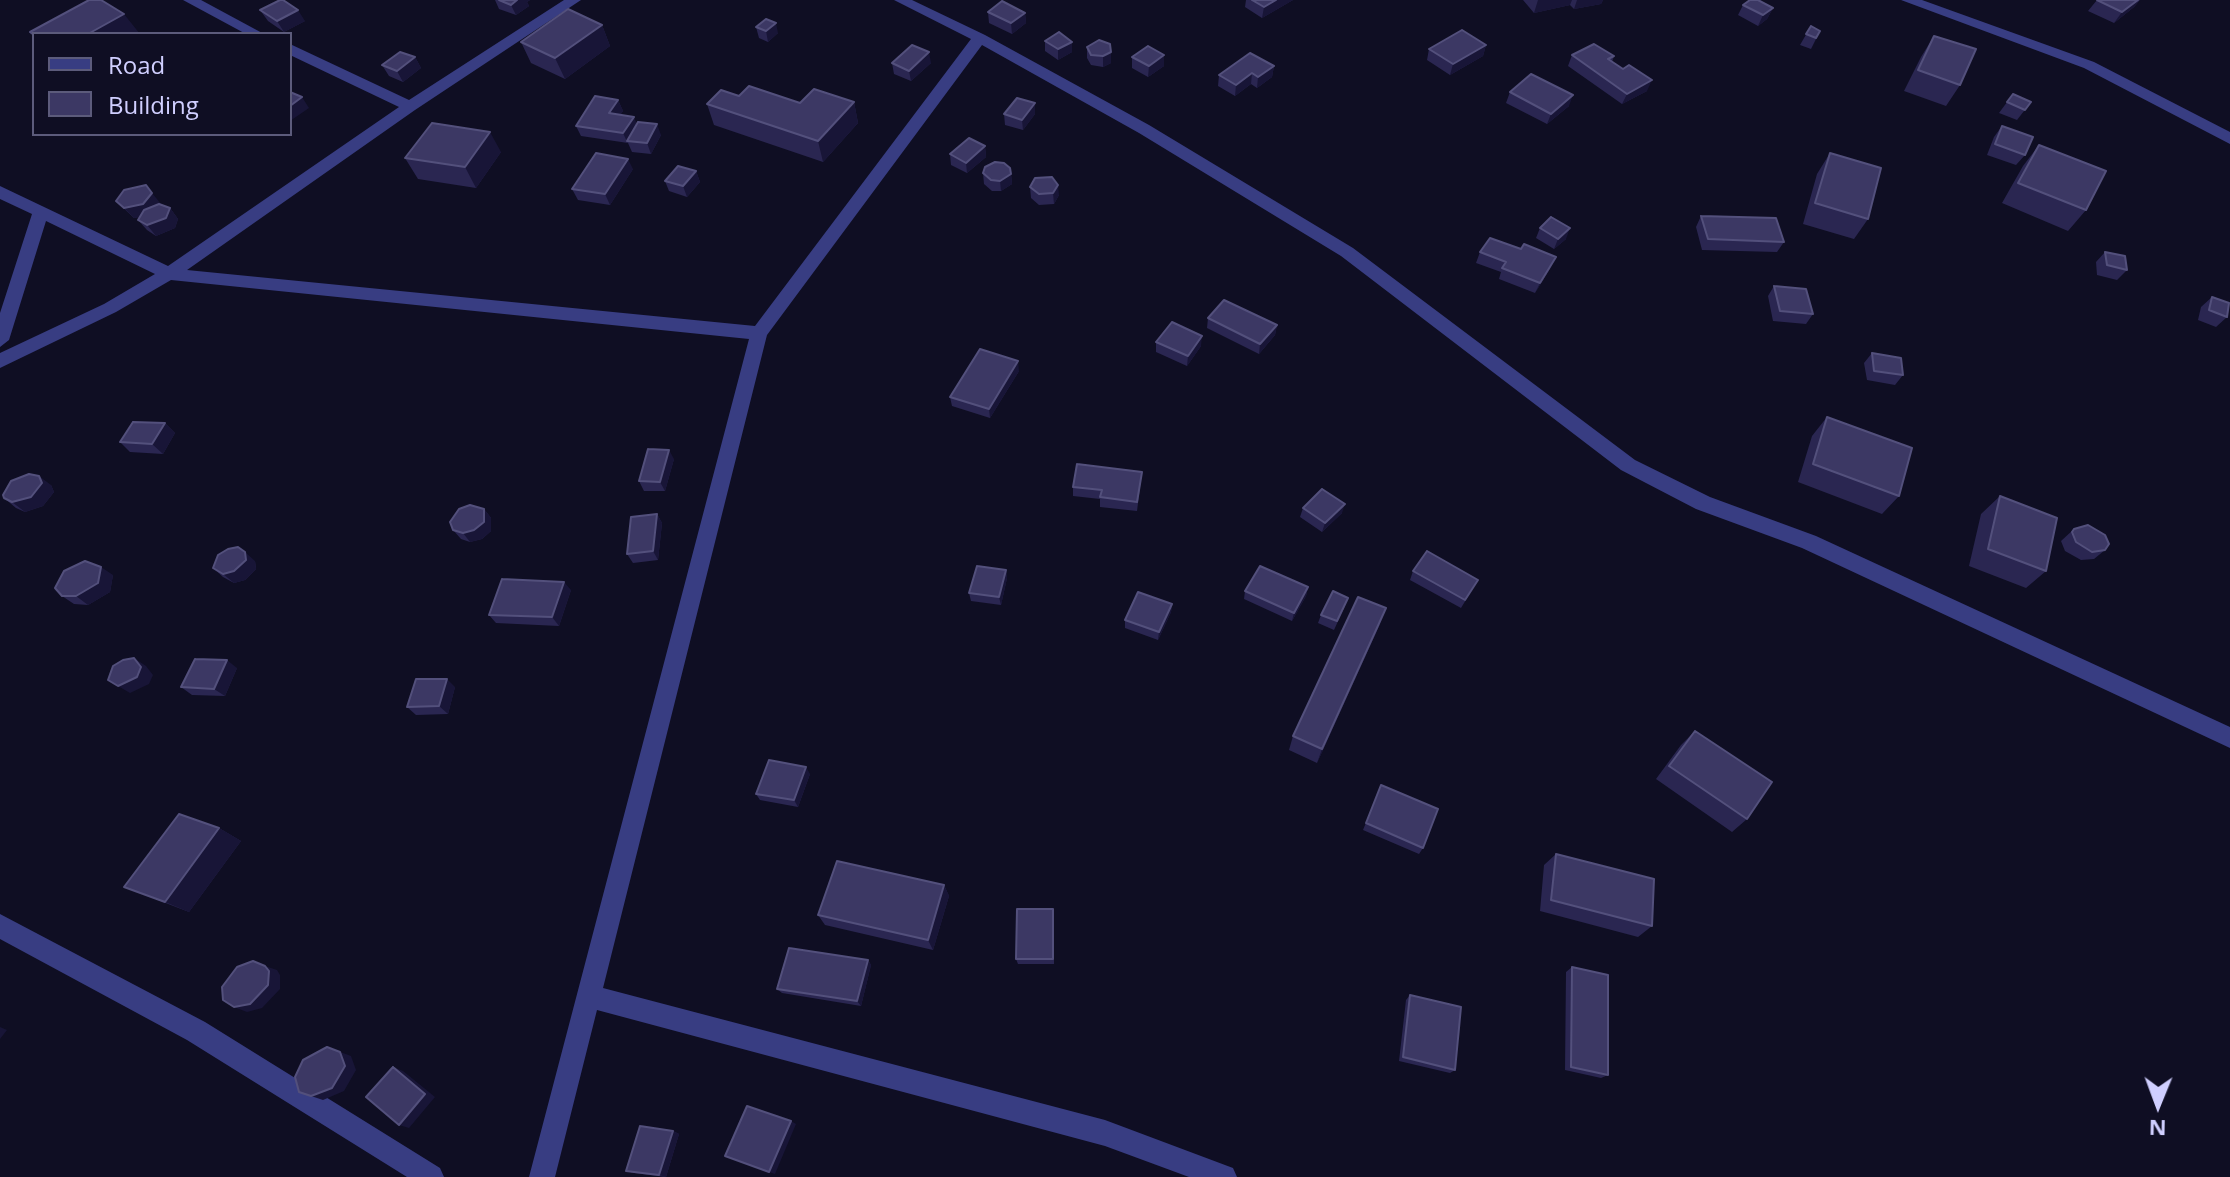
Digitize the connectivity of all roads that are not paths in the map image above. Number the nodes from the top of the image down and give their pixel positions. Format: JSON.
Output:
{"nodes":[{"id":1,"x":190,"y":0,"type":"edge"},
{"id":2,"x":574,"y":0,"type":"edge"},
{"id":3,"x":1908,"y":0,"type":"edge"},
{"id":4,"x":911,"y":2,"type":"edge"},
{"id":5,"x":253,"y":32,"type":"edge"},
{"id":6,"x":980,"y":38,"type":"junction"},
{"id":7,"x":292,"y":50,"type":"edge"},
{"id":8,"x":410,"y":106,"type":"junction"},
{"id":9,"x":2196,"y":121,"type":"junction"},
{"id":10,"x":2230,"y":130,"type":"edge"},
{"id":11,"x":2230,"y":139,"type":"edge"},
{"id":12,"x":0,"y":192,"type":"edge"},
{"id":13,"x":41,"y":212,"type":"junction"},
{"id":14,"x":169,"y":274,"type":"junction"},
{"id":15,"x":759,"y":333,"type":"junction"},
{"id":16,"x":0,"y":340,"type":"edge"},
{"id":17,"x":0,"y":361,"type":"edge"},
{"id":18,"x":2230,"y":738,"type":"edge"},
{"id":19,"x":0,"y":926,"type":"edge"},
{"id":20,"x":589,"y":996,"type":"junction"},
{"id":21,"x":431,"y":1177,"type":"edge"},
{"id":22,"x":542,"y":1177,"type":"edge"},
{"id":23,"x":1224,"y":1177,"type":"edge"}],
"edges":[{"from":1,"to":5,"type":"street"},
{"from":2,"to":8,"type":"street"},
{"from":3,"to":9,"type":"street"},
{"from":4,"to":6,"type":"street"},
{"from":6,"to":15,"type":"street"},
{"from":6,"to":18,"type":"street"},
{"from":7,"to":8,"type":"street"},
{"from":8,"to":14,"type":"street"},
{"from":9,"to":10,"type":"street"},
{"from":9,"to":11,"type":"street"},
{"from":12,"to":13,"type":"street"},
{"from":13,"to":14,"type":"street"},
{"from":13,"to":16,"type":"street"},
{"from":14,"to":15,"type":"street"},
{"from":14,"to":17,"type":"street"},
{"from":15,"to":20,"type":"street"},
{"from":19,"to":21,"type":"street"},
{"from":20,"to":22,"type":"street"},
{"from":20,"to":23,"type":"street"}]}
